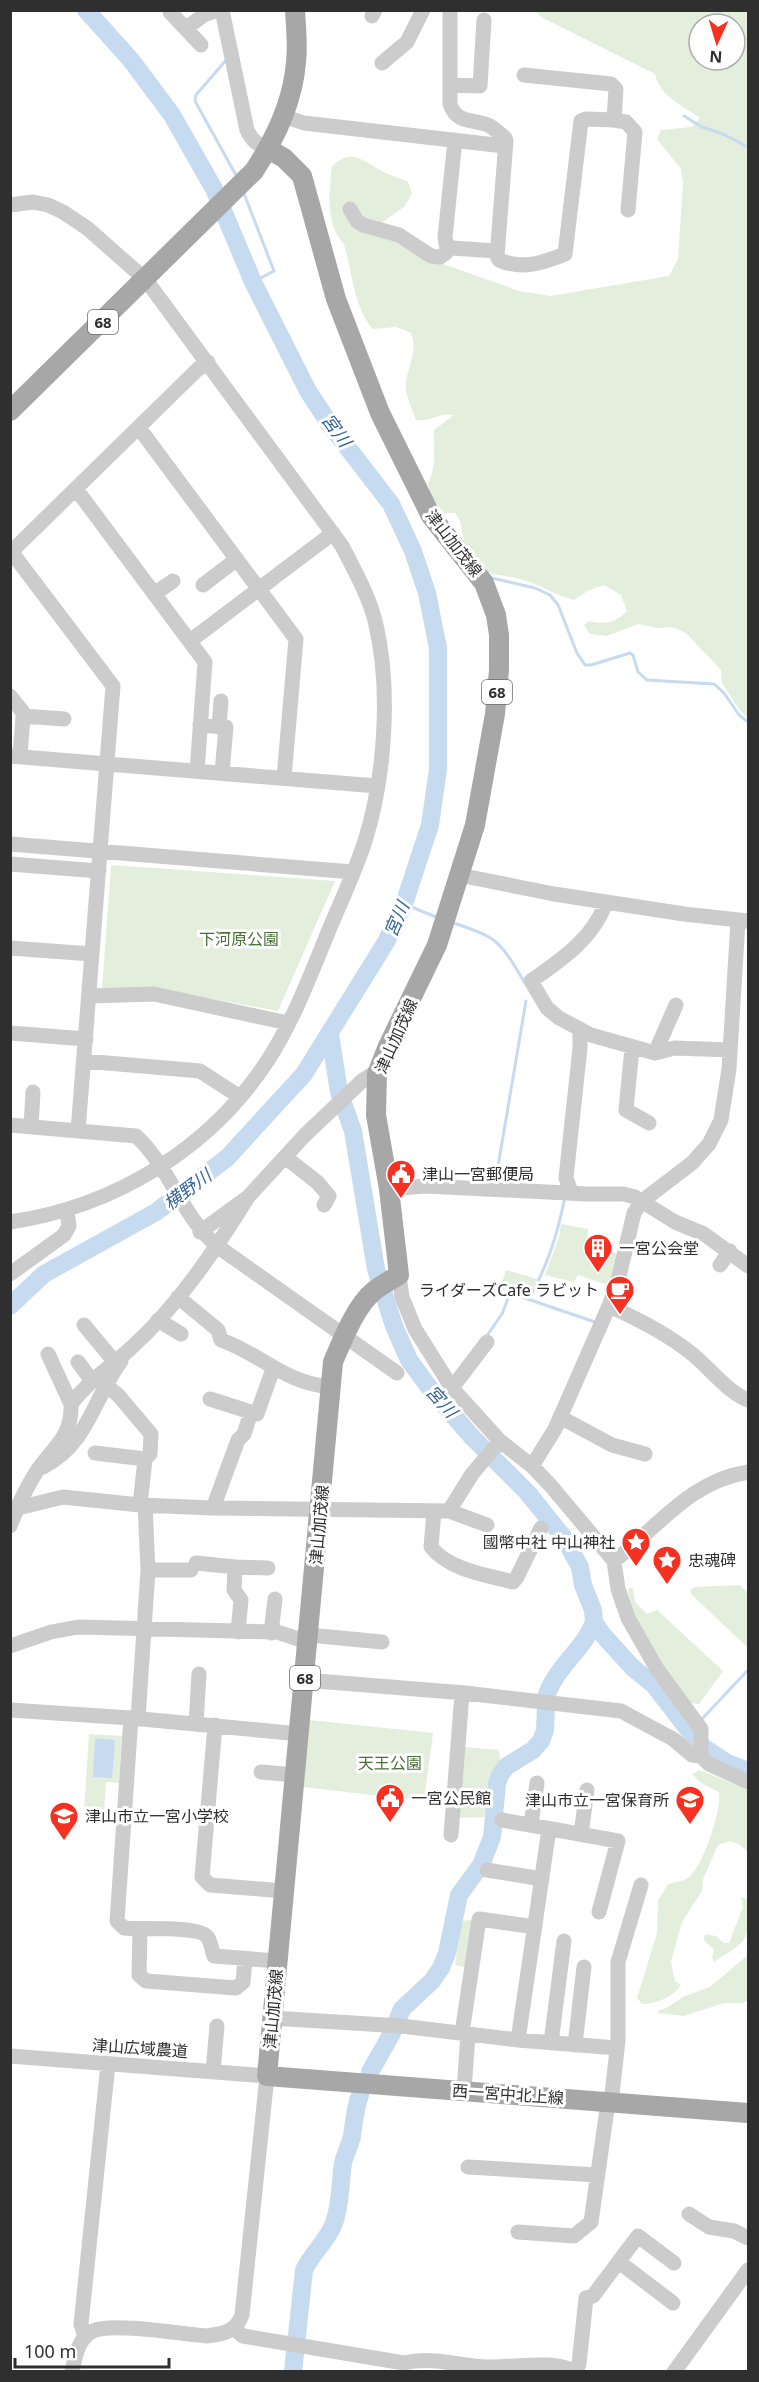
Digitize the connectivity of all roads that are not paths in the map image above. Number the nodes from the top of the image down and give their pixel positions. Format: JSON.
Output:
{"nodes":[{"id":1,"x":217,"y":10,"type":"edge"},
{"id":2,"x":222,"y":10,"type":"edge"},
{"id":3,"x":280,"y":10,"type":"edge"},
{"id":4,"x":295,"y":10,"type":"edge"},
{"id":5,"x":423,"y":10,"type":"edge"},
{"id":6,"x":450,"y":10,"type":"edge"},
{"id":7,"x":170,"y":12,"type":"edge"},
{"id":8,"x":484,"y":20,"type":"dead end"},
{"id":9,"x":186,"y":28,"type":"junction"},
{"id":10,"x":296,"y":41,"type":"junction"},
{"id":11,"x":201,"y":45,"type":"dead end"},
{"id":12,"x":382,"y":63,"type":"dead end"},
{"id":13,"x":524,"y":75,"type":"dead end"},
{"id":14,"x":450,"y":85,"type":"junction"},
{"id":15,"x":283,"y":116,"type":"junction"},
{"id":16,"x":615,"y":120,"type":"junction"},
{"id":17,"x":455,"y":140,"type":"junction"},
{"id":18,"x":504,"y":146,"type":"junction"},
{"id":19,"x":268,"y":149,"type":"junction"},
{"id":20,"x":10,"y":205,"type":"edge"},
{"id":21,"x":350,"y":209,"type":"dead end"},
{"id":22,"x":628,"y":210,"type":"dead end"},
{"id":23,"x":448,"y":245,"type":"junction"},
{"id":24,"x":497,"y":251,"type":"junction"},
{"id":25,"x":146,"y":280,"type":"junction"},
{"id":26,"x":208,"y":362,"type":"junction"},
{"id":27,"x":10,"y":411,"type":"edge"},
{"id":28,"x":139,"y":428,"type":"junction"},
{"id":29,"x":76,"y":489,"type":"junction"},
{"id":30,"x":333,"y":533,"type":"junction"},
{"id":31,"x":11,"y":552,"type":"edge"},
{"id":32,"x":237,"y":559,"type":"junction"},
{"id":33,"x":173,"y":580,"type":"dead end"},
{"id":34,"x":203,"y":585,"type":"dead end"},
{"id":35,"x":259,"y":589,"type":"junction"},
{"id":36,"x":154,"y":594,"type":"junction"},
{"id":37,"x":190,"y":641,"type":"junction"},
{"id":38,"x":10,"y":696,"type":"edge"},
{"id":39,"x":221,"y":701,"type":"dead end"},
{"id":40,"x":23,"y":716,"type":"junction"},
{"id":41,"x":64,"y":719,"type":"dead end"},
{"id":42,"x":200,"y":725,"type":"junction"},
{"id":43,"x":219,"y":727,"type":"junction"},
{"id":44,"x":15,"y":757,"type":"edge"},
{"id":45,"x":108,"y":764,"type":"junction"},
{"id":46,"x":197,"y":764,"type":"junction"},
{"id":47,"x":223,"y":766,"type":"junction"},
{"id":48,"x":284,"y":778,"type":"junction"},
{"id":49,"x":377,"y":786,"type":"junction"},
{"id":50,"x":10,"y":844,"type":"edge"},
{"id":51,"x":101,"y":851,"type":"junction"},
{"id":52,"x":10,"y":864,"type":"edge"},
{"id":53,"x":99,"y":871,"type":"junction"},
{"id":54,"x":353,"y":872,"type":"junction"},
{"id":55,"x":459,"y":875,"type":"junction"},
{"id":56,"x":606,"y":902,"type":"junction"},
{"id":57,"x":743,"y":921,"type":"edge"},
{"id":58,"x":10,"y":948,"type":"edge"},
{"id":59,"x":92,"y":954,"type":"junction"},
{"id":60,"x":89,"y":996,"type":"junction"},
{"id":61,"x":676,"y":1005,"type":"dead end"},
{"id":62,"x":288,"y":1023,"type":"junction"},
{"id":63,"x":580,"y":1032,"type":"junction"},
{"id":64,"x":10,"y":1033,"type":"edge"},
{"id":65,"x":86,"y":1039,"type":"junction"},
{"id":66,"x":632,"y":1048,"type":"junction"},
{"id":67,"x":729,"y":1050,"type":"junction"},
{"id":68,"x":655,"y":1053,"type":"junction"},
{"id":69,"x":84,"y":1061,"type":"junction"},
{"id":70,"x":370,"y":1077,"type":"junction"},
{"id":71,"x":33,"y":1092,"type":"dead end"},
{"id":72,"x":240,"y":1097,"type":"junction"},
{"id":73,"x":649,"y":1123,"type":"dead end"},
{"id":74,"x":10,"y":1125,"type":"edge"},
{"id":75,"x":31,"y":1127,"type":"junction"},
{"id":76,"x":78,"y":1131,"type":"junction"},
{"id":77,"x":285,"y":1157,"type":"junction"},
{"id":78,"x":162,"y":1171,"type":"junction"},
{"id":79,"x":389,"y":1188,"type":"junction"},
{"id":80,"x":571,"y":1192,"type":"junction"},
{"id":81,"x":248,"y":1197,"type":"junction"},
{"id":82,"x":644,"y":1200,"type":"junction"},
{"id":83,"x":324,"y":1205,"type":"dead end"},
{"id":84,"x":68,"y":1210,"type":"junction"},
{"id":85,"x":10,"y":1222,"type":"edge"},
{"id":86,"x":198,"y":1229,"type":"junction"},
{"id":87,"x":217,"y":1246,"type":"junction"},
{"id":88,"x":730,"y":1251,"type":"junction"},
{"id":89,"x":720,"y":1265,"type":"dead end"},
{"id":90,"x":748,"y":1266,"type":"edge"},
{"id":91,"x":10,"y":1274,"type":"edge"},
{"id":92,"x":394,"y":1278,"type":"junction"},
{"id":93,"x":178,"y":1297,"type":"junction"},
{"id":94,"x":609,"y":1306,"type":"junction"},
{"id":95,"x":158,"y":1320,"type":"junction"},
{"id":96,"x":84,"y":1325,"type":"dead end"},
{"id":97,"x":181,"y":1334,"type":"dead end"},
{"id":98,"x":344,"y":1335,"type":"junction"},
{"id":99,"x":487,"y":1342,"type":"dead end"},
{"id":100,"x":130,"y":1349,"type":"junction"},
{"id":101,"x":48,"y":1354,"type":"dead end"},
{"id":102,"x":114,"y":1361,"type":"junction"},
{"id":103,"x":78,"y":1362,"type":"dead end"},
{"id":104,"x":273,"y":1369,"type":"junction"},
{"id":105,"x":397,"y":1373,"type":"dead end"},
{"id":106,"x":92,"y":1380,"type":"junction"},
{"id":107,"x":107,"y":1386,"type":"junction"},
{"id":108,"x":331,"y":1387,"type":"junction"},
{"id":109,"x":452,"y":1388,"type":"junction"},
{"id":110,"x":210,"y":1399,"type":"dead end"},
{"id":111,"x":748,"y":1400,"type":"edge"},
{"id":112,"x":71,"y":1411,"type":"junction"},
{"id":113,"x":251,"y":1412,"type":"junction"},
{"id":114,"x":560,"y":1417,"type":"junction"},
{"id":115,"x":87,"y":1424,"type":"junction"},
{"id":116,"x":500,"y":1441,"type":"junction"},
{"id":117,"x":95,"y":1453,"type":"dead end"},
{"id":118,"x":645,"y":1454,"type":"dead end"},
{"id":119,"x":145,"y":1459,"type":"junction"},
{"id":120,"x":532,"y":1466,"type":"junction"},
{"id":121,"x":38,"y":1470,"type":"junction"},
{"id":122,"x":748,"y":1472,"type":"edge"},
{"id":123,"x":143,"y":1505,"type":"junction"},
{"id":124,"x":14,"y":1508,"type":"edge"},
{"id":125,"x":213,"y":1508,"type":"junction"},
{"id":126,"x":320,"y":1509,"type":"junction"},
{"id":127,"x":442,"y":1511,"type":"junction"},
{"id":128,"x":487,"y":1525,"type":"dead end"},
{"id":129,"x":10,"y":1526,"type":"edge"},
{"id":130,"x":541,"y":1528,"type":"dead end"},
{"id":131,"x":614,"y":1561,"type":"junction"},
{"id":132,"x":234,"y":1567,"type":"junction"},
{"id":133,"x":268,"y":1568,"type":"dead end"},
{"id":134,"x":148,"y":1570,"type":"junction"},
{"id":135,"x":275,"y":1599,"type":"dead end"},
{"id":136,"x":144,"y":1630,"type":"junction"},
{"id":137,"x":238,"y":1632,"type":"junction"},
{"id":138,"x":271,"y":1633,"type":"junction"},
{"id":139,"x":309,"y":1639,"type":"junction"},
{"id":140,"x":382,"y":1642,"type":"dead end"},
{"id":141,"x":10,"y":1646,"type":"edge"},
{"id":142,"x":200,"y":1674,"type":"dead end"},
{"id":143,"x":304,"y":1680,"type":"junction"},
{"id":144,"x":462,"y":1694,"type":"junction"},
{"id":145,"x":10,"y":1710,"type":"edge"},
{"id":146,"x":135,"y":1718,"type":"junction"},
{"id":147,"x":196,"y":1724,"type":"junction"},
{"id":148,"x":215,"y":1725,"type":"junction"},
{"id":149,"x":300,"y":1734,"type":"junction"},
{"id":150,"x":702,"y":1749,"type":"junction"},
{"id":151,"x":261,"y":1772,"type":"dead end"},
{"id":152,"x":295,"y":1775,"type":"junction"},
{"id":153,"x":748,"y":1782,"type":"edge"},
{"id":154,"x":537,"y":1783,"type":"dead end"},
{"id":155,"x":587,"y":1790,"type":"dead end"},
{"id":156,"x":502,"y":1820,"type":"dead end"},
{"id":157,"x":531,"y":1825,"type":"junction"},
{"id":158,"x":549,"y":1828,"type":"junction"},
{"id":159,"x":581,"y":1834,"type":"junction"},
{"id":160,"x":451,"y":1835,"type":"dead end"},
{"id":161,"x":487,"y":1870,"type":"dead end"},
{"id":162,"x":542,"y":1879,"type":"junction"},
{"id":163,"x":641,"y":1885,"type":"dead end"},
{"id":164,"x":284,"y":1892,"type":"junction"},
{"id":165,"x":599,"y":1912,"type":"dead end"},
{"id":166,"x":535,"y":1927,"type":"junction"},
{"id":167,"x":141,"y":1930,"type":"junction"},
{"id":168,"x":564,"y":1941,"type":"dead end"},
{"id":169,"x":245,"y":1959,"type":"junction"},
{"id":170,"x":277,"y":1961,"type":"junction"},
{"id":171,"x":584,"y":1967,"type":"dead end"},
{"id":172,"x":272,"y":2018,"type":"junction"},
{"id":173,"x":217,"y":2026,"type":"dead end"},
{"id":174,"x":465,"y":2034,"type":"junction"},
{"id":175,"x":518,"y":2040,"type":"junction"},
{"id":176,"x":551,"y":2043,"type":"junction"},
{"id":177,"x":575,"y":2045,"type":"junction"},
{"id":178,"x":616,"y":2048,"type":"junction"},
{"id":179,"x":10,"y":2056,"type":"edge"},
{"id":180,"x":108,"y":2064,"type":"junction"},
{"id":181,"x":213,"y":2071,"type":"junction"},
{"id":182,"x":267,"y":2076,"type":"junction"},
{"id":183,"x":464,"y":2091,"type":"junction"},
{"id":184,"x":610,"y":2102,"type":"junction"},
{"id":185,"x":748,"y":2113,"type":"edge"},
{"id":186,"x":468,"y":2167,"type":"dead end"},
{"id":187,"x":597,"y":2175,"type":"junction"},
{"id":188,"x":689,"y":2214,"type":"dead end"},
{"id":189,"x":518,"y":2232,"type":"dead end"},
{"id":190,"x":748,"y":2238,"type":"edge"},
{"id":191,"x":618,"y":2262,"type":"junction"},
{"id":192,"x":674,"y":2263,"type":"dead end"},
{"id":193,"x":748,"y":2270,"type":"edge"},
{"id":194,"x":673,"y":2303,"type":"dead end"},
{"id":195,"x":234,"y":2329,"type":"junction"},
{"id":196,"x":85,"y":2337,"type":"junction"},
{"id":197,"x":406,"y":2367,"type":"edge"},
{"id":198,"x":487,"y":2369,"type":"edge"},
{"id":199,"x":576,"y":2371,"type":"edge"},
{"id":200,"x":72,"y":2372,"type":"edge"},
{"id":201,"x":674,"y":2372,"type":"edge"}],
"edges":[{"from":1,"to":9,"type":"street"},
{"from":2,"to":19,"type":"street"},
{"from":3,"to":10,"type":"main road"},
{"from":4,"to":10,"type":"main road","number":"68"},
{"from":5,"to":12,"type":"street"},
{"from":6,"to":14,"type":"street"},
{"from":7,"to":9,"type":"street"},
{"from":8,"to":14,"type":"street"},
{"from":9,"to":11,"type":"street"},
{"from":10,"to":15,"type":"main road","number":"68"},
{"from":13,"to":16,"type":"street"},
{"from":14,"to":18,"type":"street"},
{"from":15,"to":17,"type":"street"},
{"from":15,"to":19,"type":"main road","number":"68"},
{"from":16,"to":22,"type":"street"},
{"from":16,"to":24,"type":"street"},
{"from":17,"to":18,"type":"street"},
{"from":17,"to":23,"type":"street"},
{"from":18,"to":24,"type":"street"},
{"from":19,"to":25,"type":"main road","number":"68"},
{"from":19,"to":55,"type":"main road","name":"津山加茂線","number":"68"},
{"from":20,"to":25,"type":"street"},
{"from":21,"to":23,"type":"street"},
{"from":23,"to":24,"type":"street"},
{"from":25,"to":26,"type":"street"},
{"from":25,"to":27,"type":"main road","number":"68"},
{"from":26,"to":28,"type":"street"},
{"from":26,"to":30,"type":"street"},
{"from":28,"to":29,"type":"street"},
{"from":28,"to":32,"type":"street"},
{"from":29,"to":31,"type":"street"},
{"from":29,"to":36,"type":"street"},
{"from":30,"to":35,"type":"street"},
{"from":30,"to":49,"type":"street"},
{"from":31,"to":45,"type":"street"},
{"from":32,"to":34,"type":"street"},
{"from":32,"to":35,"type":"street"},
{"from":33,"to":36,"type":"street"},
{"from":35,"to":37,"type":"street"},
{"from":35,"to":48,"type":"street"},
{"from":36,"to":37,"type":"street"},
{"from":37,"to":42,"type":"street"},
{"from":38,"to":40,"type":"street"},
{"from":39,"to":43,"type":"street"},
{"from":40,"to":41,"type":"street"},
{"from":40,"to":44,"type":"street"},
{"from":42,"to":43,"type":"street"},
{"from":42,"to":46,"type":"street"},
{"from":43,"to":47,"type":"street"},
{"from":44,"to":45,"type":"street"},
{"from":45,"to":46,"type":"street"},
{"from":45,"to":51,"type":"street"},
{"from":46,"to":47,"type":"street"},
{"from":47,"to":48,"type":"street"},
{"from":48,"to":49,"type":"street"},
{"from":49,"to":54,"type":"street"},
{"from":50,"to":51,"type":"street"},
{"from":51,"to":53,"type":"street"},
{"from":51,"to":54,"type":"street"},
{"from":52,"to":53,"type":"street"},
{"from":53,"to":59,"type":"street"},
{"from":54,"to":62,"type":"street"},
{"from":55,"to":56,"type":"street"},
{"from":55,"to":70,"type":"main road","name":"津山加茂線","number":"68"},
{"from":56,"to":57,"type":"street"},
{"from":56,"to":63,"type":"street"},
{"from":57,"to":67,"type":"street"},
{"from":58,"to":59,"type":"street"},
{"from":59,"to":60,"type":"street"},
{"from":60,"to":62,"type":"street"},
{"from":60,"to":65,"type":"street"},
{"from":61,"to":68,"type":"street"},
{"from":62,"to":72,"type":"street"},
{"from":63,"to":66,"type":"street"},
{"from":63,"to":80,"type":"street"},
{"from":64,"to":65,"type":"street"},
{"from":65,"to":69,"type":"street"},
{"from":66,"to":68,"type":"street"},
{"from":66,"to":73,"type":"street"},
{"from":67,"to":68,"type":"street"},
{"from":67,"to":82,"type":"street"},
{"from":69,"to":72,"type":"street"},
{"from":69,"to":76,"type":"street"},
{"from":70,"to":77,"type":"street"},
{"from":70,"to":79,"type":"main road","name":"津山加茂線","number":"68"},
{"from":71,"to":75,"type":"street"},
{"from":72,"to":78,"type":"street"},
{"from":74,"to":75,"type":"street"},
{"from":75,"to":76,"type":"street"},
{"from":76,"to":78,"type":"street"},
{"from":77,"to":81,"type":"street"},
{"from":77,"to":83,"type":"street"},
{"from":78,"to":84,"type":"street"},
{"from":78,"to":86,"type":"street"},
{"from":79,"to":80,"type":"street"},
{"from":79,"to":92,"type":"main road","name":"津山加茂線","number":"68"},
{"from":80,"to":82,"type":"street"},
{"from":81,"to":86,"type":"street"},
{"from":81,"to":87,"type":"street"},
{"from":82,"to":88,"type":"street"},
{"from":82,"to":94,"type":"street"},
{"from":84,"to":85,"type":"street"},
{"from":84,"to":91,"type":"street"},
{"from":86,"to":87,"type":"street"},
{"from":87,"to":93,"type":"street"},
{"from":87,"to":98,"type":"street"},
{"from":88,"to":89,"type":"street"},
{"from":88,"to":90,"type":"street"},
{"from":92,"to":98,"type":"main road","name":"津山加茂線","number":"68"},
{"from":92,"to":109,"type":"street"},
{"from":93,"to":95,"type":"street"},
{"from":93,"to":104,"type":"street"},
{"from":94,"to":111,"type":"street"},
{"from":94,"to":114,"type":"street"},
{"from":95,"to":97,"type":"street"},
{"from":95,"to":100,"type":"street"},
{"from":96,"to":102,"type":"street"},
{"from":98,"to":105,"type":"street"},
{"from":98,"to":108,"type":"main road","name":"津山加茂線","number":"68"},
{"from":99,"to":109,"type":"street"},
{"from":100,"to":102,"type":"street"},
{"from":100,"to":107,"type":"street"},
{"from":101,"to":112,"type":"street"},
{"from":102,"to":106,"type":"street"},
{"from":103,"to":106,"type":"street"},
{"from":104,"to":108,"type":"street"},
{"from":104,"to":113,"type":"street"},
{"from":106,"to":112,"type":"street"},
{"from":107,"to":115,"type":"street"},
{"from":107,"to":119,"type":"street"},
{"from":108,"to":126,"type":"main road","name":"津山加茂線","number":"68"},
{"from":109,"to":116,"type":"street"},
{"from":110,"to":113,"type":"street"},
{"from":112,"to":115,"type":"street"},
{"from":112,"to":121,"type":"street"},
{"from":113,"to":125,"type":"street"},
{"from":114,"to":118,"type":"street"},
{"from":114,"to":120,"type":"street"},
{"from":115,"to":121,"type":"street"},
{"from":116,"to":120,"type":"street"},
{"from":116,"to":127,"type":"street"},
{"from":117,"to":119,"type":"street"},
{"from":119,"to":123,"type":"street"},
{"from":120,"to":131,"type":"street"},
{"from":121,"to":124,"type":"street"},
{"from":122,"to":131,"type":"street"},
{"from":123,"to":124,"type":"street"},
{"from":123,"to":125,"type":"street"},
{"from":123,"to":134,"type":"street"},
{"from":124,"to":129,"type":"street"},
{"from":125,"to":126,"type":"street"},
{"from":126,"to":127,"type":"street"},
{"from":126,"to":139,"type":"main road","name":"津山加茂線","number":"68"},
{"from":127,"to":128,"type":"street"},
{"from":127,"to":130,"type":"street"},
{"from":131,"to":150,"type":"street"},
{"from":132,"to":133,"type":"street"},
{"from":132,"to":134,"type":"street"},
{"from":132,"to":137,"type":"street"},
{"from":134,"to":136,"type":"street"},
{"from":135,"to":138,"type":"street"},
{"from":136,"to":137,"type":"street"},
{"from":136,"to":141,"type":"street"},
{"from":136,"to":146,"type":"street"},
{"from":137,"to":138,"type":"street"},
{"from":138,"to":139,"type":"street"},
{"from":139,"to":140,"type":"street"},
{"from":139,"to":143,"type":"main road","name":"津山加茂線","number":"68"},
{"from":142,"to":147,"type":"street"},
{"from":143,"to":144,"type":"street"},
{"from":143,"to":149,"type":"main road","name":"津山加茂線","number":"68"},
{"from":144,"to":150,"type":"street"},
{"from":144,"to":160,"type":"street"},
{"from":145,"to":146,"type":"street"},
{"from":146,"to":147,"type":"street"},
{"from":146,"to":167,"type":"street"},
{"from":147,"to":148,"type":"street"},
{"from":148,"to":149,"type":"street"},
{"from":148,"to":164,"type":"street"},
{"from":149,"to":152,"type":"main road","name":"津山加茂線","number":"68"},
{"from":150,"to":153,"type":"street"},
{"from":151,"to":152,"type":"street"},
{"from":152,"to":164,"type":"main road","name":"津山加茂線","number":"68"},
{"from":154,"to":157,"type":"street"},
{"from":155,"to":159,"type":"street"},
{"from":156,"to":157,"type":"street"},
{"from":157,"to":158,"type":"street"},
{"from":158,"to":159,"type":"street"},
{"from":158,"to":162,"type":"street"},
{"from":159,"to":165,"type":"street"},
{"from":161,"to":162,"type":"street"},
{"from":162,"to":166,"type":"street"},
{"from":163,"to":178,"type":"street"},
{"from":164,"to":170,"type":"main road","name":"津山加茂線","number":"68"},
{"from":166,"to":174,"type":"street"},
{"from":166,"to":175,"type":"street"},
{"from":167,"to":169,"type":"street"},
{"from":167,"to":169,"type":"street"},
{"from":168,"to":176,"type":"street"},
{"from":169,"to":170,"type":"street"},
{"from":170,"to":172,"type":"main road","name":"津山加茂線","number":"68"},
{"from":171,"to":177,"type":"street"},
{"from":172,"to":174,"type":"street"},
{"from":172,"to":182,"type":"main road","name":"津山加茂線","number":"68"},
{"from":173,"to":181,"type":"street"},
{"from":174,"to":175,"type":"street"},
{"from":174,"to":183,"type":"street"},
{"from":175,"to":176,"type":"street"},
{"from":176,"to":177,"type":"street"},
{"from":177,"to":178,"type":"street"},
{"from":178,"to":184,"type":"street"},
{"from":179,"to":180,"type":"street","name":"津山広域農道"},
{"from":180,"to":181,"type":"street","name":"津山広域農道"},
{"from":180,"to":196,"type":"street"},
{"from":181,"to":182,"type":"street","name":"津山広域農道"},
{"from":182,"to":183,"type":"main road","name":"西一宮中北上線"},
{"from":182,"to":195,"type":"street"},
{"from":183,"to":184,"type":"main road","name":"西一宮中北上線"},
{"from":184,"to":185,"type":"main road","name":"西一宮中北上線"},
{"from":184,"to":187,"type":"street"},
{"from":186,"to":187,"type":"street"},
{"from":187,"to":189,"type":"street"},
{"from":188,"to":190,"type":"street"},
{"from":191,"to":192,"type":"street"},
{"from":191,"to":194,"type":"street"},
{"from":191,"to":199,"type":"street"},
{"from":193,"to":201,"type":"street"},
{"from":195,"to":196,"type":"street"},
{"from":195,"to":197,"type":"street"},
{"from":196,"to":200,"type":"street"},
{"from":197,"to":198,"type":"street"},
{"from":198,"to":199,"type":"street"}]}
